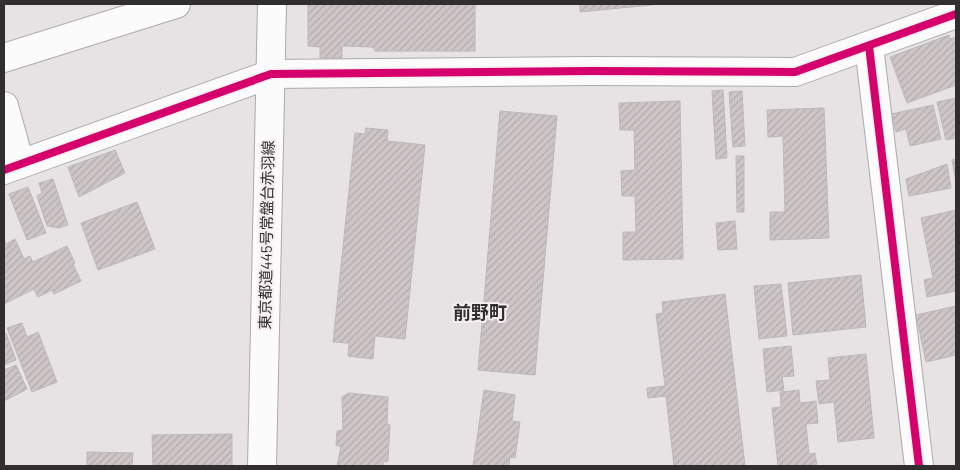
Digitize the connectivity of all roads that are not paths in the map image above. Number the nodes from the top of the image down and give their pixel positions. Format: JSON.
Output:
{"nodes":[{"id":1,"x":176,"y":4,"type":"edge"},
{"id":2,"x":272,"y":4,"type":"edge"},
{"id":3,"x":956,"y":14,"type":"edge"},
{"id":4,"x":868,"y":46,"type":"junction"},
{"id":5,"x":4,"y":58,"type":"edge"},
{"id":6,"x":270,"y":74,"type":"junction"},
{"id":7,"x":4,"y":106,"type":"edge"},
{"id":8,"x":12,"y":167,"type":"edge"},
{"id":9,"x":262,"y":466,"type":"edge"},
{"id":10,"x":919,"y":466,"type":"edge"}],
"edges":[{"from":1,"to":5,"type":"street"},
{"from":2,"to":6,"type":"street","name":"東京都道445号常盤台赤羽線"},
{"from":3,"to":4,"type":"street"},
{"from":4,"to":6,"type":"street"},
{"from":4,"to":10,"type":"street"},
{"from":6,"to":8,"type":"street"},
{"from":6,"to":9,"type":"street","name":"東京都道445号常盤台赤羽線"},
{"from":7,"to":8,"type":"street"}]}
